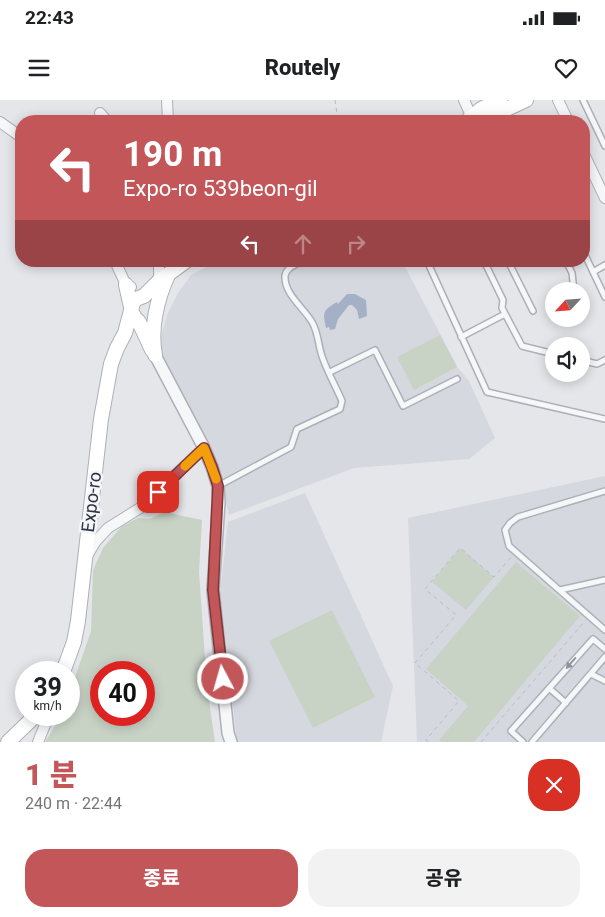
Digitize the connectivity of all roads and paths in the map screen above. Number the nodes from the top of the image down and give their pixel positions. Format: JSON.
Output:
{"nodes":[{"id":1,"x":168,"y":100,"type":"edge"},
{"id":2,"x":334,"y":100,"type":"edge"},
{"id":3,"x":464,"y":100,"type":"edge"},
{"id":4,"x":500,"y":100,"type":"edge"},
{"id":5,"x":526,"y":100,"type":"edge"},
{"id":6,"x":558,"y":100,"type":"edge"},
{"id":7,"x":582,"y":100,"type":"edge"},
{"id":8,"x":168,"y":115,"type":"edge"},
{"id":9,"x":337,"y":115,"type":"edge"},
{"id":10,"x":468,"y":115,"type":"edge"},
{"id":11,"x":474,"y":115,"type":"edge"},
{"id":12,"x":494,"y":115,"type":"edge"},
{"id":13,"x":565,"y":115,"type":"edge"},
{"id":14,"x":590,"y":115,"type":"edge"},
{"id":15,"x":590,"y":116,"type":"edge"},
{"id":16,"x":0,"y":122,"type":"edge"},
{"id":17,"x":15,"y":133,"type":"edge"},
{"id":18,"x":605,"y":146,"type":"edge"},
{"id":19,"x":590,"y":167,"type":"edge"},
{"id":20,"x":605,"y":198,"type":"edge"},
{"id":21,"x":605,"y":265,"type":"edge"},
{"id":22,"x":117,"y":267,"type":"edge"},
{"id":23,"x":159,"y":267,"type":"edge"},
{"id":24,"x":181,"y":267,"type":"edge"},
{"id":25,"x":291,"y":267,"type":"edge"},
{"id":26,"x":430,"y":267,"type":"edge"},
{"id":27,"x":487,"y":267,"type":"edge"},
{"id":28,"x":511,"y":267,"type":"edge"},
{"id":29,"x":569,"y":267,"type":"edge"},
{"id":30,"x":590,"y":267,"type":"edge"},
{"id":31,"x":592,"y":272,"type":"junction"},
{"id":32,"x":573,"y":282,"type":"edge"},
{"id":33,"x":160,"y":295,"type":"junction"},
{"id":34,"x":605,"y":297,"type":"edge"},
{"id":35,"x":133,"y":309,"type":"junction"},
{"id":36,"x":533,"y":311,"type":"dead end"},
{"id":37,"x":505,"y":314,"type":"junction"},
{"id":38,"x":461,"y":337,"type":"junction"},
{"id":39,"x":545,"y":352,"type":"edge"},
{"id":40,"x":155,"y":355,"type":"junction"},
{"id":41,"x":605,"y":360,"type":"edge"},
{"id":42,"x":590,"y":362,"type":"edge"},
{"id":43,"x":330,"y":372,"type":"junction"},
{"id":44,"x":457,"y":379,"type":"dead end"},
{"id":45,"x":605,"y":419,"type":"edge"},
{"id":46,"x":204,"y":448,"type":"junction"},
{"id":47,"x":218,"y":486,"type":"junction"},
{"id":48,"x":605,"y":491,"type":"edge"},
{"id":49,"x":516,"y":552,"type":"junction"},
{"id":50,"x":85,"y":559,"type":"junction"},
{"id":51,"x":605,"y":580,"type":"edge"},
{"id":52,"x":560,"y":590,"type":"junction"},
{"id":53,"x":589,"y":616,"type":"junction"},
{"id":54,"x":605,"y":630,"type":"edge"},
{"id":55,"x":605,"y":649,"type":"edge"},
{"id":56,"x":605,"y":657,"type":"edge"},
{"id":57,"x":67,"y":661,"type":"edge"},
{"id":58,"x":592,"y":674,"type":"junction"},
{"id":59,"x":605,"y":681,"type":"edge"},
{"id":60,"x":549,"y":688,"type":"junction"},
{"id":61,"x":566,"y":703,"type":"junction"},
{"id":62,"x":23,"y":726,"type":"edge"},
{"id":63,"x":45,"y":726,"type":"edge"},
{"id":64,"x":7,"y":740,"type":"edge"},
{"id":65,"x":38,"y":742,"type":"edge"},
{"id":66,"x":231,"y":742,"type":"edge"},
{"id":67,"x":428,"y":742,"type":"edge"},
{"id":68,"x":481,"y":742,"type":"edge"},
{"id":69,"x":523,"y":742,"type":"edge"},
{"id":70,"x":532,"y":742,"type":"edge"}],
"edges":[{"from":1,"to":8,"type":"street"},
{"from":2,"to":9,"type":"path"},
{"from":3,"to":10,"type":"street"},
{"from":4,"to":11,"type":"main road"},
{"from":5,"to":12,"type":"main road"},
{"from":6,"to":13,"type":"street"},
{"from":7,"to":14,"type":"lane"},
{"from":15,"to":18,"type":"lane"},
{"from":16,"to":17,"type":"street"},
{"from":19,"to":20,"type":"street"},
{"from":21,"to":31,"type":"lane"},
{"from":22,"to":35,"type":"street"},
{"from":23,"to":33,"type":"street"},
{"from":24,"to":33,"type":"main road"},
{"from":25,"to":43,"type":"lane"},
{"from":26,"to":38,"type":"lane"},
{"from":27,"to":37,"type":"lane"},
{"from":28,"to":36,"type":"lane"},
{"from":29,"to":32,"type":"lane"},
{"from":30,"to":31,"type":"lane"},
{"from":31,"to":34,"type":"lane"},
{"from":33,"to":35,"type":"main road","name":"Expo-ro"},
{"from":33,"to":35,"type":"main road"},
{"from":33,"to":35,"type":"main road"},
{"from":33,"to":40,"type":"main road"},
{"from":35,"to":40,"type":"main road"},
{"from":35,"to":50,"type":"main road","name":"Expo-ro"},
{"from":37,"to":38,"type":"lane"},
{"from":37,"to":39,"type":"lane"},
{"from":38,"to":45,"type":"lane"},
{"from":40,"to":46,"type":"street"},
{"from":41,"to":42,"type":"lane"},
{"from":43,"to":44,"type":"lane"},
{"from":43,"to":47,"type":"lane"},
{"from":46,"to":47,"type":"street"},
{"from":46,"to":50,"type":"street"},
{"from":47,"to":66,"type":"street"},
{"from":48,"to":49,"type":"lane"},
{"from":49,"to":52,"type":"lane"},
{"from":49,"to":67,"type":"path"},
{"from":50,"to":57,"type":"main road","name":"Expo-ro"},
{"from":51,"to":52,"type":"lane"},
{"from":52,"to":53,"type":"lane"},
{"from":53,"to":54,"type":"lane"},
{"from":53,"to":68,"type":"path"},
{"from":55,"to":60,"type":"lane","one_way":true},
{"from":56,"to":58,"type":"lane"},
{"from":58,"to":59,"type":"lane"},
{"from":58,"to":61,"type":"lane"},
{"from":60,"to":61,"type":"lane"},
{"from":60,"to":69,"type":"lane"},
{"from":61,"to":70,"type":"lane"},
{"from":62,"to":64,"type":"main road"},
{"from":63,"to":65,"type":"street"}]}
